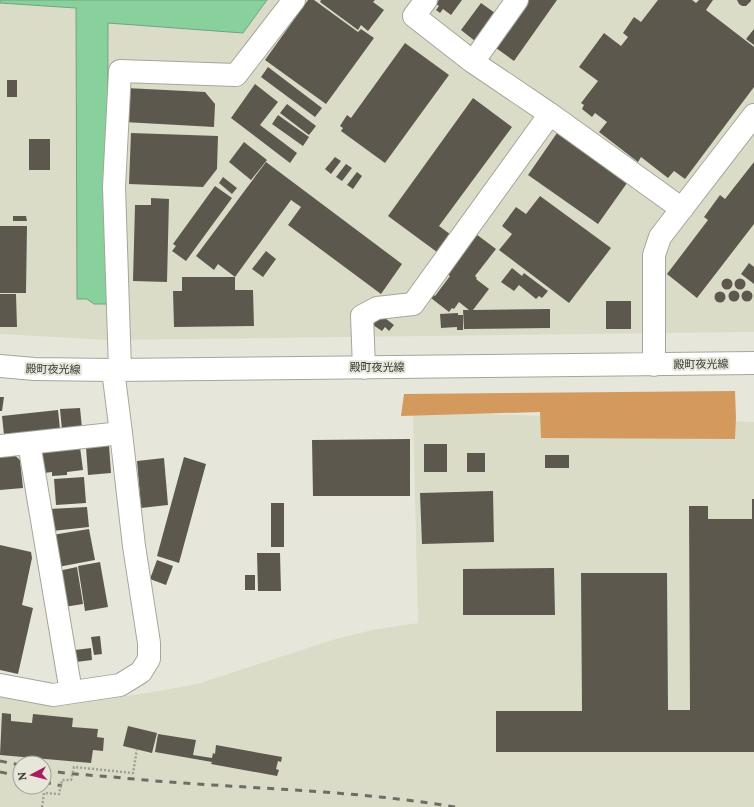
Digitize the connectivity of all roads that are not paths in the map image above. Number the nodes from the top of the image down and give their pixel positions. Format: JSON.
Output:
{"nodes":[{"id":1,"x":294,"y":0,"type":"edge"},
{"id":2,"x":517,"y":0,"type":"edge"},
{"id":3,"x":420,"y":8,"type":"edge"},
{"id":4,"x":472,"y":62,"type":"junction"},
{"id":5,"x":550,"y":114,"type":"junction"},
{"id":6,"x":753,"y":118,"type":"edge"},
{"id":7,"x":682,"y":209,"type":"junction"},
{"id":8,"x":754,"y":363,"type":"edge"},
{"id":9,"x":654,"y":364,"type":"junction"},
{"id":10,"x":0,"y":366,"type":"edge"},
{"id":11,"x":364,"y":368,"type":"junction"},
{"id":12,"x":117,"y":369,"type":"junction"},
{"id":13,"x":121,"y":433,"type":"junction"},
{"id":14,"x":29,"y":443,"type":"junction"},
{"id":15,"x":0,"y":446,"type":"edge"},
{"id":16,"x":0,"y":685,"type":"edge"},
{"id":17,"x":71,"y":692,"type":"junction"}],
"edges":[{"from":1,"to":12,"type":"street"},
{"from":2,"to":4,"type":"street"},
{"from":3,"to":4,"type":"street"},
{"from":4,"to":5,"type":"street"},
{"from":5,"to":7,"type":"street"},
{"from":5,"to":11,"type":"street"},
{"from":6,"to":7,"type":"street"},
{"from":7,"to":9,"type":"street"},
{"from":8,"to":9,"type":"street","name":"殿町夜光線"},
{"from":9,"to":11,"type":"street","name":"殿町夜光線"},
{"from":10,"to":12,"type":"street","name":"殿町夜光線"},
{"from":11,"to":12,"type":"street","name":"殿町夜光線"},
{"from":12,"to":13,"type":"street"},
{"from":13,"to":14,"type":"street"},
{"from":13,"to":17,"type":"street"},
{"from":14,"to":15,"type":"street"},
{"from":14,"to":17,"type":"street"},
{"from":16,"to":17,"type":"street"}]}
